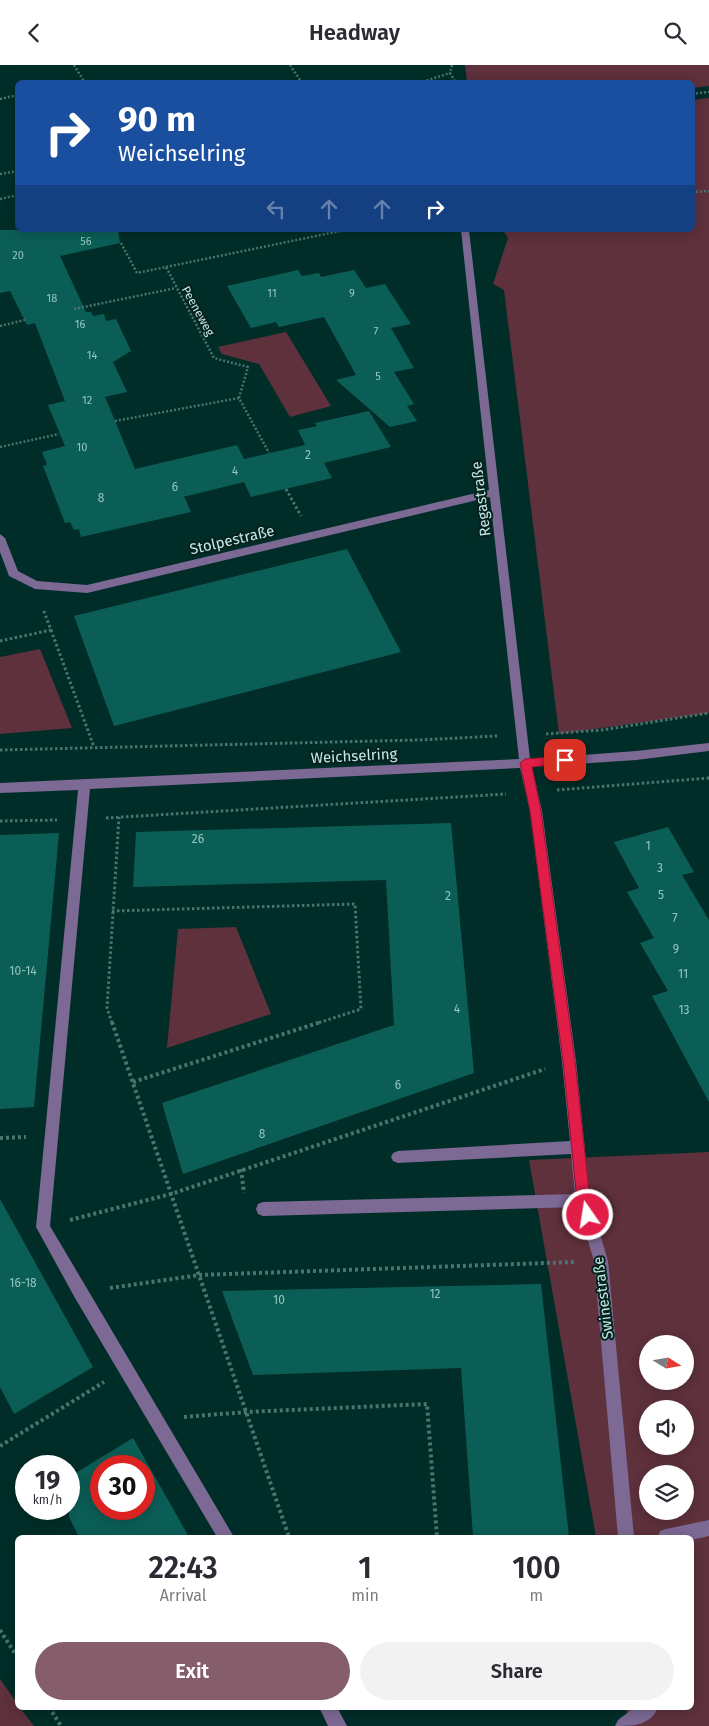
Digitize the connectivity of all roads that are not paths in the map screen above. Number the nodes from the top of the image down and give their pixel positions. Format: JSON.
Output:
{"nodes":[{"id":1,"x":465,"y":232,"type":"edge"},
{"id":2,"x":495,"y":492,"type":"junction"},
{"id":3,"x":0,"y":538,"type":"edge"},
{"id":4,"x":709,"y":747,"type":"edge"},
{"id":5,"x":525,"y":763,"type":"junction"},
{"id":6,"x":84,"y":785,"type":"junction"},
{"id":7,"x":0,"y":787,"type":"edge"},
{"id":8,"x":578,"y":1147,"type":"junction"},
{"id":9,"x":398,"y":1157,"type":"dead end"},
{"id":10,"x":583,"y":1200,"type":"junction"},
{"id":11,"x":263,"y":1209,"type":"dead end"},
{"id":12,"x":709,"y":1528,"type":"edge"},
{"id":13,"x":225,"y":1535,"type":"edge"},
{"id":14,"x":626,"y":1535,"type":"edge"},
{"id":15,"x":676,"y":1535,"type":"edge"},
{"id":16,"x":329,"y":1710,"type":"edge"},
{"id":17,"x":646,"y":1710,"type":"edge"},
{"id":18,"x":338,"y":1726,"type":"edge"},
{"id":19,"x":624,"y":1726,"type":"edge"}],
"edges":[{"from":1,"to":2,"type":"street","name":"Regastraße"},
{"from":2,"to":3,"type":"street","name":"Stolpestraße"},
{"from":2,"to":5,"type":"street","name":"Regastraße"},
{"from":4,"to":5,"type":"street","name":"Weichselring"},
{"from":5,"to":6,"type":"street","name":"Weichselring"},
{"from":5,"to":8,"type":"street","name":"Swinestraße"},
{"from":6,"to":7,"type":"street","name":"Weichselring"},
{"from":6,"to":13,"type":"street"},
{"from":8,"to":9,"type":"street"},
{"from":8,"to":10,"type":"street","name":"Swinestraße"},
{"from":10,"to":11,"type":"street"},
{"from":10,"to":14,"type":"street","name":"Swinestraße"},
{"from":12,"to":15,"type":"street"},
{"from":16,"to":18,"type":"street"},
{"from":17,"to":19,"type":"street"}]}
